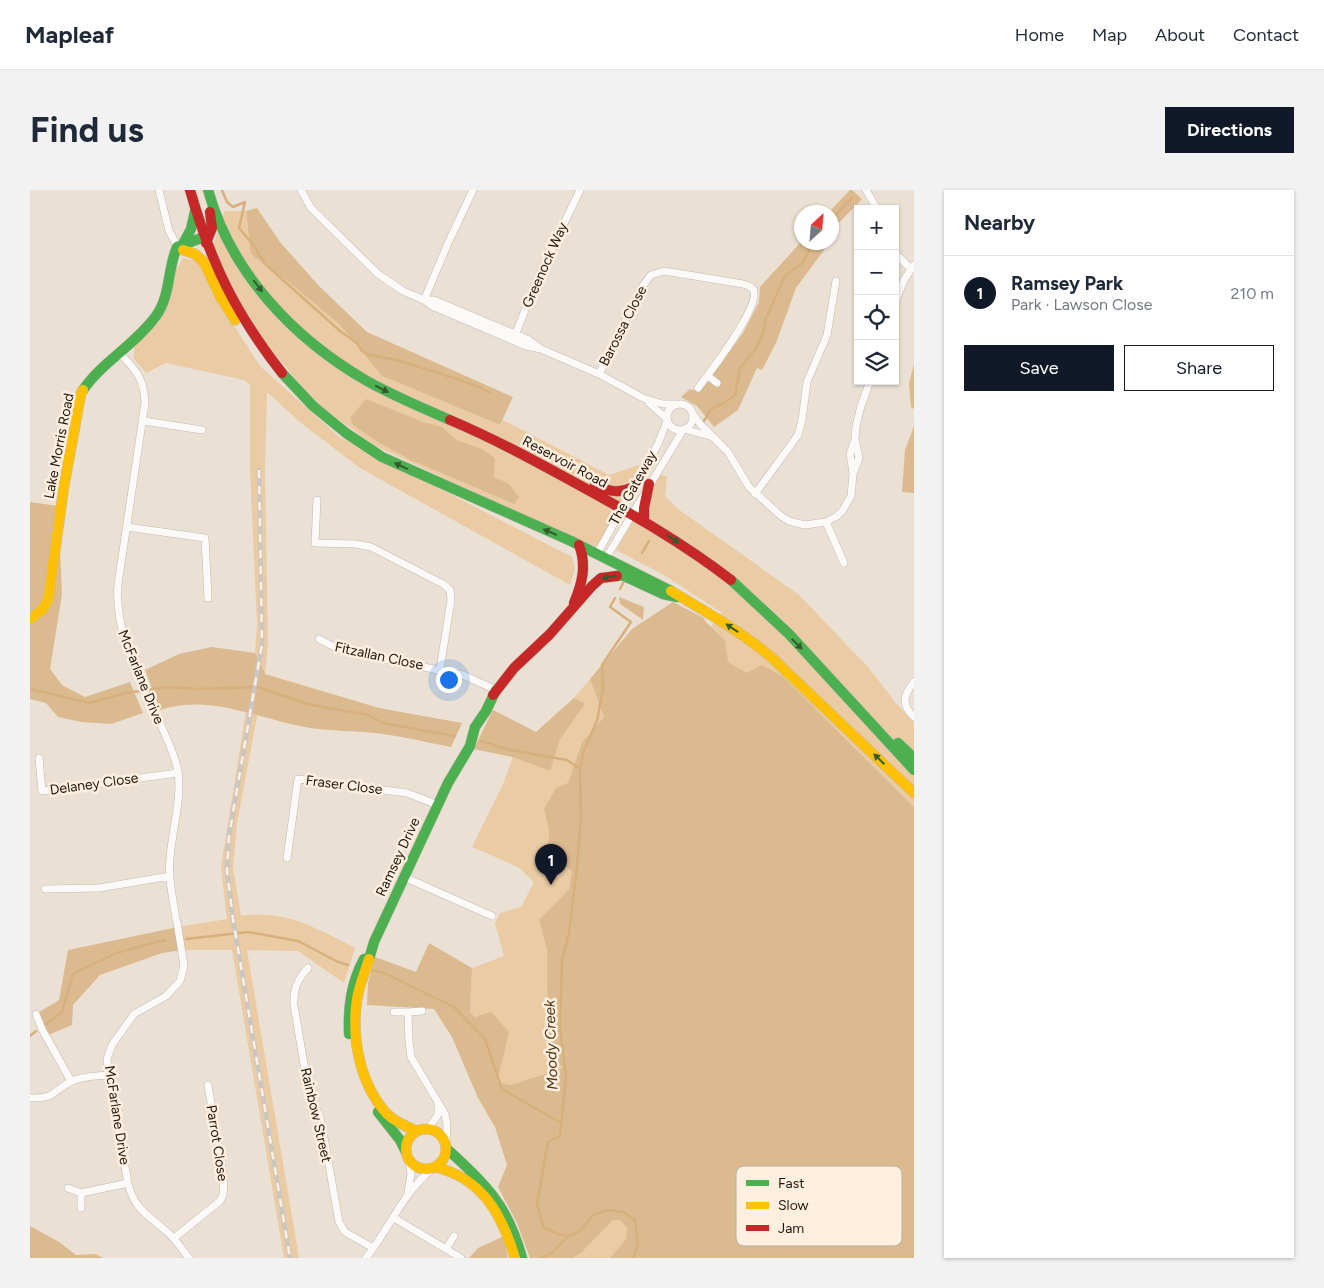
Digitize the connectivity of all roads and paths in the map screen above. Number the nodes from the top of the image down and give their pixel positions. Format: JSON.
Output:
{"nodes":[{"id":1,"x":159,"y":190,"type":"edge"},
{"id":2,"x":190,"y":190,"type":"edge"},
{"id":3,"x":202,"y":190,"type":"edge"},
{"id":4,"x":208,"y":190,"type":"edge"},
{"id":5,"x":300,"y":190,"type":"edge"},
{"id":6,"x":473,"y":190,"type":"edge"},
{"id":7,"x":580,"y":190,"type":"edge"},
{"id":8,"x":866,"y":190,"type":"edge"},
{"id":9,"x":875,"y":205,"type":"edge"},
{"id":10,"x":196,"y":211,"type":"junction"},
{"id":11,"x":207,"y":238,"type":"junction"},
{"id":12,"x":230,"y":246,"type":"junction"},
{"id":13,"x":181,"y":248,"type":"junction"},
{"id":14,"x":899,"y":256,"type":"edge"},
{"id":15,"x":913,"y":267,"type":"edge"},
{"id":16,"x":836,"y":281,"type":"dead end"},
{"id":17,"x":898,"y":295,"type":"edge"},
{"id":18,"x":424,"y":300,"type":"junction"},
{"id":19,"x":514,"y":337,"type":"junction"},
{"id":20,"x":119,"y":353,"type":"junction"},
{"id":21,"x":599,"y":374,"type":"junction"},
{"id":22,"x":708,"y":376,"type":"junction"},
{"id":23,"x":717,"y":383,"type":"dead end"},
{"id":24,"x":869,"y":385,"type":"edge"},
{"id":25,"x":698,"y":388,"type":"dead end"},
{"id":26,"x":298,"y":393,"type":"junction"},
{"id":27,"x":643,"y":398,"type":"junction"},
{"id":28,"x":677,"y":404,"type":"junction"},
{"id":29,"x":692,"y":414,"type":"junction"},
{"id":30,"x":144,"y":420,"type":"junction"},
{"id":31,"x":667,"y":420,"type":"junction"},
{"id":32,"x":202,"y":430,"type":"dead end"},
{"id":33,"x":683,"y":430,"type":"junction"},
{"id":34,"x":713,"y":437,"type":"junction"},
{"id":35,"x":518,"y":452,"type":"junction"},
{"id":36,"x":650,"y":484,"type":"junction"},
{"id":37,"x":635,"y":486,"type":"junction"},
{"id":38,"x":755,"y":494,"type":"junction"},
{"id":39,"x":317,"y":500,"type":"dead end"},
{"id":40,"x":622,"y":508,"type":"junction"},
{"id":41,"x":632,"y":514,"type":"junction"},
{"id":42,"x":644,"y":520,"type":"junction"},
{"id":43,"x":826,"y":522,"type":"junction"},
{"id":44,"x":127,"y":527,"type":"junction"},
{"id":45,"x":579,"y":545,"type":"junction"},
{"id":46,"x":601,"y":556,"type":"junction"},
{"id":47,"x":844,"y":563,"type":"dead end"},
{"id":48,"x":208,"y":598,"type":"dead end"},
{"id":49,"x":688,"y":600,"type":"junction"},
{"id":50,"x":567,"y":615,"type":"junction"},
{"id":51,"x":30,"y":619,"type":"edge"},
{"id":52,"x":319,"y":639,"type":"dead end"},
{"id":53,"x":440,"y":669,"type":"junction"},
{"id":54,"x":914,"y":682,"type":"edge"},
{"id":55,"x":496,"y":690,"type":"junction"},
{"id":56,"x":855,"y":706,"type":"junction"},
{"id":57,"x":914,"y":717,"type":"edge"},
{"id":58,"x":39,"y":758,"type":"dead end"},
{"id":59,"x":914,"y":758,"type":"edge"},
{"id":60,"x":914,"y":770,"type":"edge"},
{"id":61,"x":178,"y":772,"type":"junction"},
{"id":62,"x":914,"y":793,"type":"edge"},
{"id":63,"x":438,"y":805,"type":"junction"},
{"id":64,"x":287,"y":858,"type":"dead end"},
{"id":65,"x":170,"y":876,"type":"junction"},
{"id":66,"x":404,"y":877,"type":"junction"},
{"id":67,"x":45,"y":889,"type":"dead end"},
{"id":68,"x":492,"y":916,"type":"dead end"},
{"id":69,"x":374,"y":942,"type":"junction"},
{"id":70,"x":308,"y":968,"type":"dead end"},
{"id":71,"x":422,"y":1011,"type":"dead end"},
{"id":72,"x":394,"y":1012,"type":"dead end"},
{"id":73,"x":408,"y":1012,"type":"junction"},
{"id":74,"x":36,"y":1014,"type":"dead end"},
{"id":75,"x":108,"y":1075,"type":"junction"},
{"id":76,"x":71,"y":1081,"type":"junction"},
{"id":77,"x":208,"y":1085,"type":"dead end"},
{"id":78,"x":30,"y":1098,"type":"edge"},
{"id":79,"x":438,"y":1103,"type":"junction"},
{"id":80,"x":423,"y":1130,"type":"junction"},
{"id":81,"x":446,"y":1146,"type":"junction"},
{"id":82,"x":407,"y":1156,"type":"junction"},
{"id":83,"x":434,"y":1168,"type":"junction"},
{"id":84,"x":128,"y":1183,"type":"junction"},
{"id":85,"x":68,"y":1188,"type":"dead end"},
{"id":86,"x":81,"y":1193,"type":"junction"},
{"id":87,"x":407,"y":1195,"type":"junction"},
{"id":88,"x":81,"y":1208,"type":"dead end"},
{"id":89,"x":394,"y":1218,"type":"junction"},
{"id":90,"x":454,"y":1236,"type":"dead end"},
{"id":91,"x":174,"y":1238,"type":"junction"},
{"id":92,"x":373,"y":1248,"type":"junction"},
{"id":93,"x":446,"y":1249,"type":"junction"},
{"id":94,"x":189,"y":1258,"type":"edge"},
{"id":95,"x":366,"y":1258,"type":"edge"},
{"id":96,"x":461,"y":1258,"type":"edge"},
{"id":97,"x":515,"y":1258,"type":"edge"},
{"id":98,"x":522,"y":1258,"type":"edge"}],
"edges":[{"from":1,"to":13,"type":"street"},
{"from":2,"to":10,"type":"main road"},
{"from":3,"to":11,"type":"main road"},
{"from":4,"to":12,"type":"main road","name":"Reservoir Road"},
{"from":5,"to":18,"type":"street"},
{"from":6,"to":18,"type":"street"},
{"from":7,"to":19,"type":"street","name":"Greenock Way"},
{"from":8,"to":9,"type":"street"},
{"from":10,"to":11,"type":"main road"},
{"from":10,"to":13,"type":"main road","name":"Lake Morris Road"},
{"from":11,"to":12,"type":"main road"},
{"from":11,"to":13,"type":"main road"},
{"from":11,"to":26,"type":"main road"},
{"from":12,"to":35,"type":"main road","name":"Reservoir Road","one_way":true},
{"from":13,"to":20,"type":"main road","name":"Lake Morris Road"},
{"from":13,"to":26,"type":"main road"},
{"from":14,"to":15,"type":"street"},
{"from":15,"to":17,"type":"street"},
{"from":16,"to":38,"type":"street"},
{"from":18,"to":19,"type":"street"},
{"from":19,"to":21,"type":"street"},
{"from":20,"to":30,"type":"street","name":"McFarlane Drive"},
{"from":20,"to":51,"type":"main road","name":"Lake Morris Road"},
{"from":21,"to":22,"type":"street","name":"Barossa Close"},
{"from":21,"to":27,"type":"street"},
{"from":22,"to":23,"type":"street"},
{"from":22,"to":25,"type":"street","name":"Barossa Close"},
{"from":24,"to":43,"type":"street"},
{"from":45,"to":26,"type":"main road","one_way":true},
{"from":27,"to":28,"type":"street"},
{"from":27,"to":31,"type":"street"},
{"from":28,"to":29,"type":"street"},
{"from":28,"to":31,"type":"street"},
{"from":29,"to":33,"type":"street"},
{"from":29,"to":34,"type":"street"},
{"from":30,"to":32,"type":"street"},
{"from":30,"to":44,"type":"street","name":"McFarlane Drive"},
{"from":31,"to":33,"type":"street"},
{"from":31,"to":37,"type":"street","name":"The Gateway"},
{"from":33,"to":34,"type":"street"},
{"from":33,"to":36,"type":"street","name":"The Gateway"},
{"from":34,"to":38,"type":"street"},
{"from":35,"to":37,"type":"main road"},
{"from":35,"to":40,"type":"main road","name":"Reservoir Road"},
{"from":36,"to":41,"type":"street","name":"The Gateway"},
{"from":36,"to":42,"type":"main road"},
{"from":37,"to":40,"type":"street","name":"The Gateway"},
{"from":38,"to":43,"type":"street"},
{"from":39,"to":53,"type":"street"},
{"from":40,"to":41,"type":"main road","name":"Reservoir Road"},
{"from":40,"to":46,"type":"street","name":"The Gateway"},
{"from":41,"to":42,"type":"main road","name":"Reservoir Road"},
{"from":41,"to":46,"type":"street","name":"The Gateway"},
{"from":42,"to":56,"type":"main road","name":"Reservoir Road","one_way":true},
{"from":43,"to":47,"type":"street"},
{"from":44,"to":48,"type":"street"},
{"from":44,"to":61,"type":"street","name":"McFarlane Drive"},
{"from":45,"to":46,"type":"main road"},
{"from":45,"to":50,"type":"main road","name":"Ramsey Drive"},
{"from":46,"to":49,"type":"main road"},
{"from":49,"to":50,"type":"main road","name":"Ramsey Drive","one_way":true},
{"from":62,"to":49,"type":"main road","one_way":true},
{"from":50,"to":55,"type":"main road","name":"Ramsey Drive"},
{"from":52,"to":53,"type":"street","name":"Fitzallan Close"},
{"from":53,"to":55,"type":"street","name":"Fitzallan Close"},
{"from":54,"to":57,"type":"street"},
{"from":55,"to":63,"type":"main road","name":"Ramsey Drive"},
{"from":56,"to":59,"type":"main road"},
{"from":56,"to":60,"type":"main road","name":"Reservoir Road"},
{"from":58,"to":61,"type":"street","name":"Delaney Close"},
{"from":61,"to":65,"type":"street","name":"McFarlane Drive"},
{"from":63,"to":64,"type":"street","name":"Fraser Close"},
{"from":63,"to":66,"type":"main road","name":"Ramsey Drive"},
{"from":65,"to":67,"type":"street"},
{"from":65,"to":75,"type":"street","name":"McFarlane Drive"},
{"from":66,"to":68,"type":"street"},
{"from":66,"to":69,"type":"main road","name":"Ramsey Drive"},
{"from":69,"to":80,"type":"main road","name":"Ramsey Drive"},
{"from":69,"to":82,"type":"main road","name":"Ramsey Drive"},
{"from":70,"to":92,"type":"street","name":"Rainbow Street"},
{"from":71,"to":73,"type":"street"},
{"from":72,"to":73,"type":"street"},
{"from":73,"to":79,"type":"street"},
{"from":74,"to":76,"type":"street"},
{"from":75,"to":76,"type":"street"},
{"from":75,"to":84,"type":"street","name":"McFarlane Drive"},
{"from":76,"to":78,"type":"street"},
{"from":77,"to":91,"type":"street","name":"Parrot Close"},
{"from":79,"to":80,"type":"street"},
{"from":79,"to":81,"type":"street"},
{"from":80,"to":81,"type":"main road"},
{"from":80,"to":82,"type":"main road"},
{"from":81,"to":83,"type":"main road"},
{"from":81,"to":98,"type":"main road"},
{"from":82,"to":83,"type":"main road"},
{"from":82,"to":87,"type":"street"},
{"from":83,"to":87,"type":"street"},
{"from":83,"to":97,"type":"main road"},
{"from":84,"to":86,"type":"street"},
{"from":84,"to":91,"type":"street","name":"McFarlane Drive"},
{"from":85,"to":86,"type":"street"},
{"from":86,"to":88,"type":"street"},
{"from":87,"to":89,"type":"street"},
{"from":89,"to":92,"type":"street"},
{"from":89,"to":93,"type":"street"},
{"from":90,"to":93,"type":"street"},
{"from":91,"to":94,"type":"street","name":"McFarlane Drive"},
{"from":92,"to":95,"type":"street"},
{"from":93,"to":96,"type":"street"}]}
